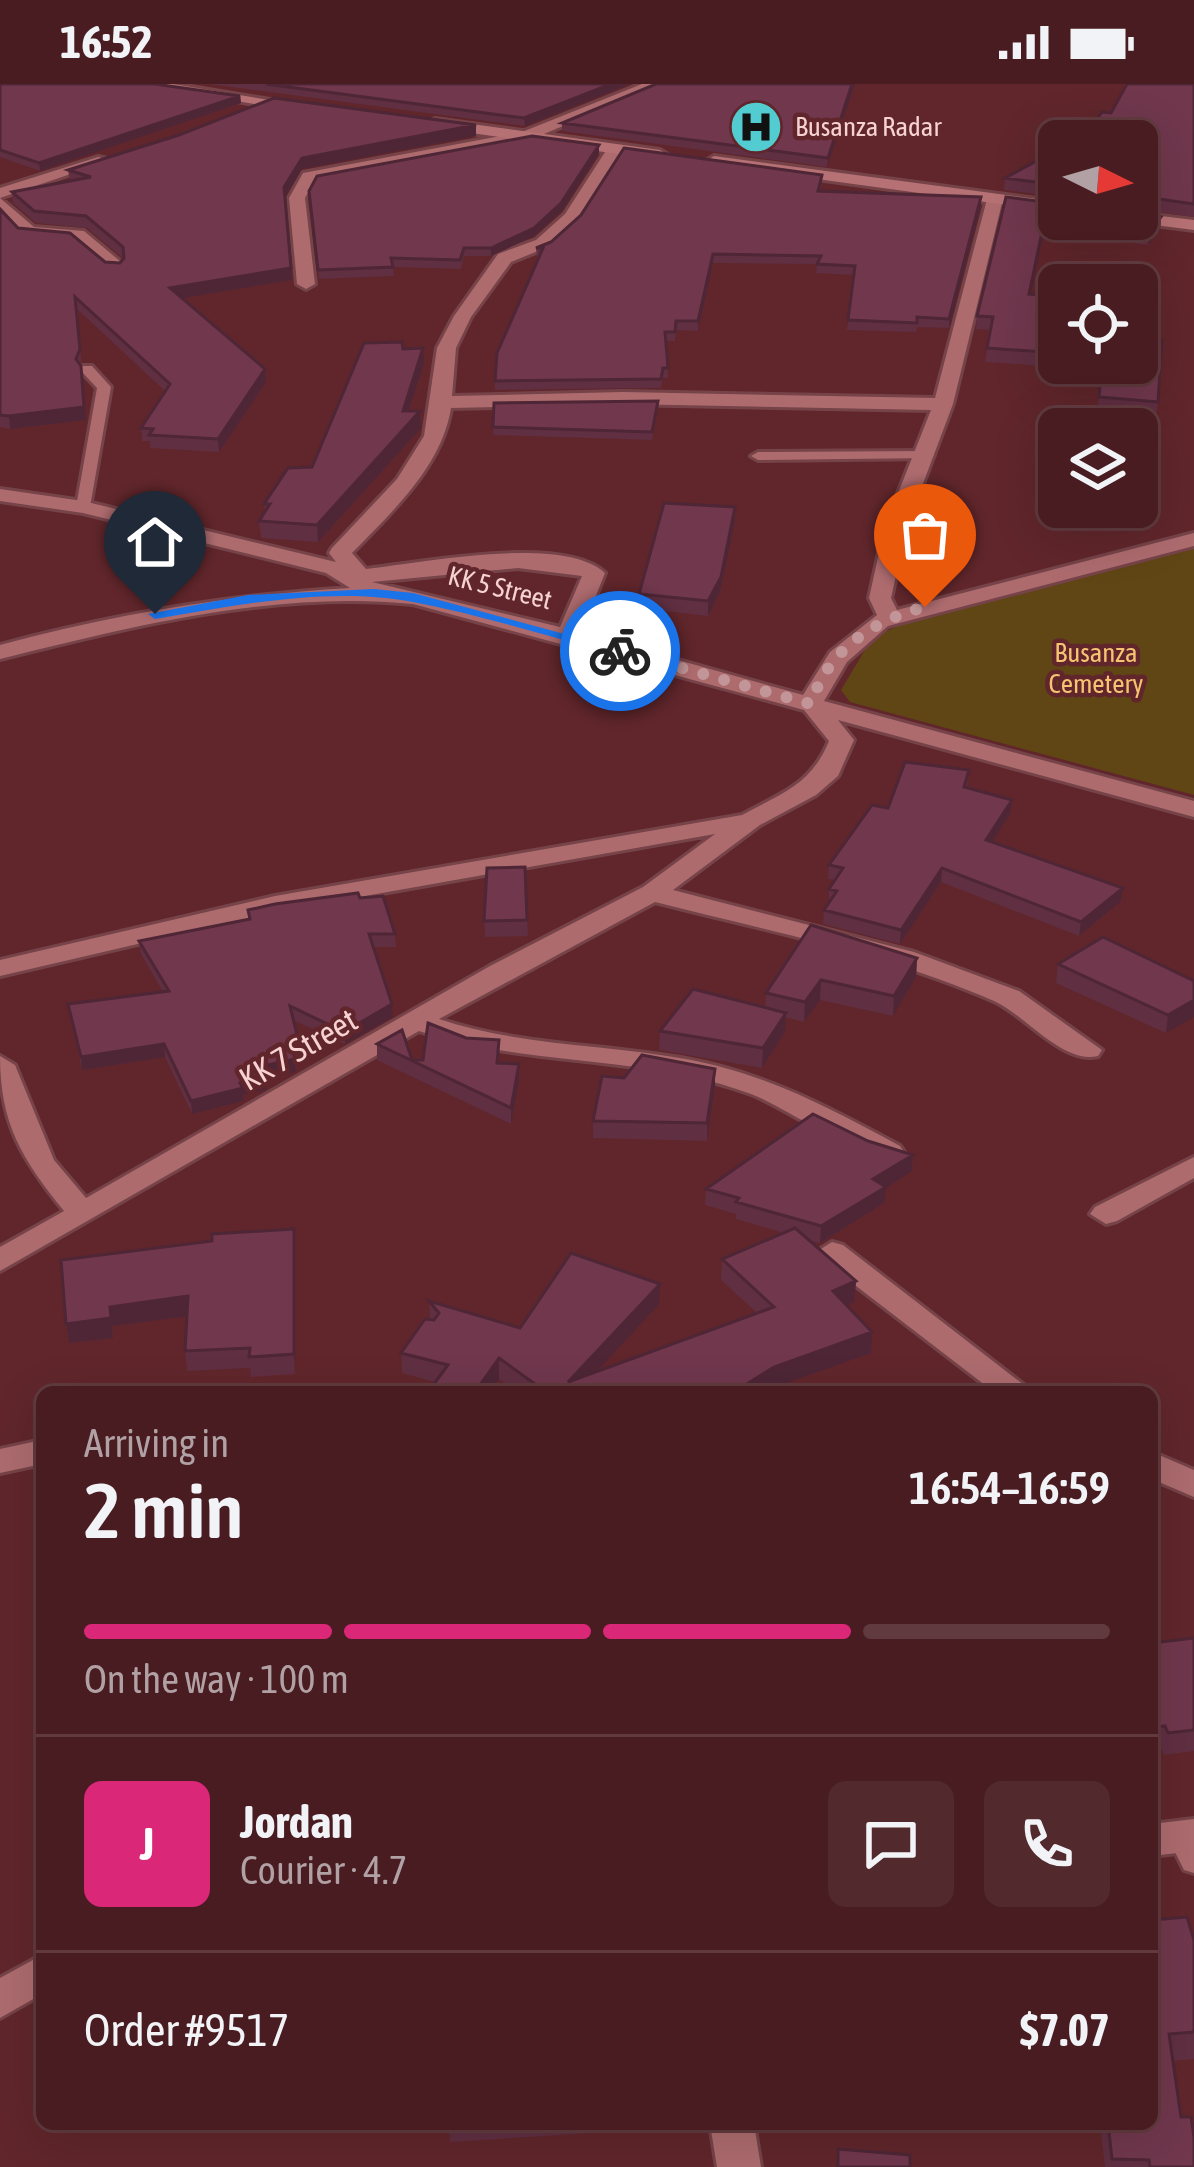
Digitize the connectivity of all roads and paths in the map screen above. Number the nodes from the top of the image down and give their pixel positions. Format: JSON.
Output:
{"nodes":[{"id":1,"x":141,"y":84,"type":"edge"},
{"id":2,"x":655,"y":84,"type":"edge"},
{"id":3,"x":268,"y":103,"type":"junction"},
{"id":4,"x":324,"y":110,"type":"edge"},
{"id":5,"x":230,"y":117,"type":"edge"},
{"id":6,"x":421,"y":122,"type":"edge"},
{"id":7,"x":526,"y":136,"type":"junction"},
{"id":8,"x":615,"y":149,"type":"junction"},
{"id":9,"x":114,"y":157,"type":"edge"},
{"id":10,"x":682,"y":158,"type":"edge"},
{"id":11,"x":704,"y":160,"type":"edge"},
{"id":12,"x":0,"y":198,"type":"edge"},
{"id":13,"x":995,"y":199,"type":"junction"},
{"id":14,"x":1038,"y":204,"type":"edge"},
{"id":15,"x":1158,"y":221,"type":"edge"},
{"id":16,"x":1194,"y":225,"type":"edge"},
{"id":17,"x":116,"y":266,"type":"edge"},
{"id":18,"x":306,"y":284,"type":"dead end"},
{"id":19,"x":87,"y":369,"type":"edge"},
{"id":20,"x":442,"y":403,"type":"junction"},
{"id":21,"x":943,"y":404,"type":"junction"},
{"id":22,"x":926,"y":455,"type":"junction"},
{"id":23,"x":758,"y":456,"type":"dead end"},
{"id":24,"x":0,"y":495,"type":"edge"},
{"id":25,"x":83,"y":507,"type":"junction"},
{"id":26,"x":1194,"y":539,"type":"edge"},
{"id":27,"x":367,"y":585,"type":"junction"},
{"id":28,"x":889,"y":616,"type":"junction"},
{"id":29,"x":568,"y":637,"type":"junction"},
{"id":30,"x":0,"y":652,"type":"edge"},
{"id":31,"x":811,"y":704,"type":"junction"},
{"id":32,"x":1194,"y":808,"type":"edge"},
{"id":33,"x":751,"y":820,"type":"junction"},
{"id":34,"x":652,"y":893,"type":"junction"},
{"id":35,"x":0,"y":968,"type":"edge"},
{"id":36,"x":418,"y":1021,"type":"junction"},
{"id":37,"x":1088,"y":1050,"type":"dead end"},
{"id":38,"x":0,"y":1065,"type":"edge"},
{"id":39,"x":889,"y":1152,"type":"edge"},
{"id":40,"x":1194,"y":1166,"type":"edge"},
{"id":41,"x":83,"y":1214,"type":"junction"},
{"id":42,"x":1106,"y":1214,"type":"dead end"},
{"id":43,"x":832,"y":1252,"type":"dead end"},
{"id":44,"x":0,"y":1261,"type":"edge"},
{"id":45,"x":1008,"y":1386,"type":"edge"},
{"id":46,"x":36,"y":1453,"type":"edge"},
{"id":47,"x":0,"y":1462,"type":"edge"},
{"id":48,"x":1158,"y":1467,"type":"edge"},
{"id":49,"x":1194,"y":1485,"type":"edge"},
{"id":50,"x":36,"y":1976,"type":"edge"},
{"id":51,"x":0,"y":2000,"type":"edge"},
{"id":52,"x":734,"y":2130,"type":"edge"},
{"id":53,"x":739,"y":2167,"type":"edge"}],
"edges":[{"from":1,"to":3,"type":"main road"},
{"from":2,"to":7,"type":"street"},
{"from":3,"to":4,"type":"main road"},
{"from":3,"to":5,"type":"street"},
{"from":6,"to":7,"type":"main road"},
{"from":7,"to":8,"type":"main road"},
{"from":7,"to":18,"type":"street"},
{"from":8,"to":10,"type":"main road"},
{"from":8,"to":20,"type":"street"},
{"from":9,"to":12,"type":"street"},
{"from":11,"to":13,"type":"main road"},
{"from":12,"to":17,"type":"street"},
{"from":13,"to":14,"type":"main road"},
{"from":13,"to":21,"type":"street"},
{"from":15,"to":16,"type":"main road"},
{"from":19,"to":25,"type":"lane"},
{"from":20,"to":21,"type":"street"},
{"from":20,"to":27,"type":"street"},
{"from":21,"to":22,"type":"street"},
{"from":22,"to":23,"type":"lane"},
{"from":22,"to":28,"type":"street"},
{"from":24,"to":25,"type":"street","name":"KK 5 Street"},
{"from":25,"to":27,"type":"street","name":"KK 5 Street"},
{"from":26,"to":28,"type":"street"},
{"from":27,"to":29,"type":"street","name":"KK 5 Street"},
{"from":27,"to":29,"type":"street"},
{"from":27,"to":30,"type":"street"},
{"from":28,"to":31,"type":"street"},
{"from":29,"to":31,"type":"street","name":"KK 5 Street"},
{"from":31,"to":32,"type":"street","name":"KK 5 Street"},
{"from":31,"to":33,"type":"street","name":"KK 7 Street"},
{"from":33,"to":34,"type":"street","name":"KK 7 Street"},
{"from":33,"to":35,"type":"street","name":"KK 7 Street"},
{"from":34,"to":36,"type":"street","name":"KK 7 Street"},
{"from":34,"to":37,"type":"street"},
{"from":36,"to":39,"type":"street"},
{"from":36,"to":41,"type":"street","name":"KK 7 Street"},
{"from":38,"to":41,"type":"street"},
{"from":40,"to":42,"type":"street"},
{"from":41,"to":44,"type":"street","name":"KK 7 Street"},
{"from":43,"to":45,"type":"street"},
{"from":46,"to":47,"type":"street"},
{"from":48,"to":49,"type":"street"},
{"from":50,"to":51,"type":"street"},
{"from":52,"to":53,"type":"street"}]}
